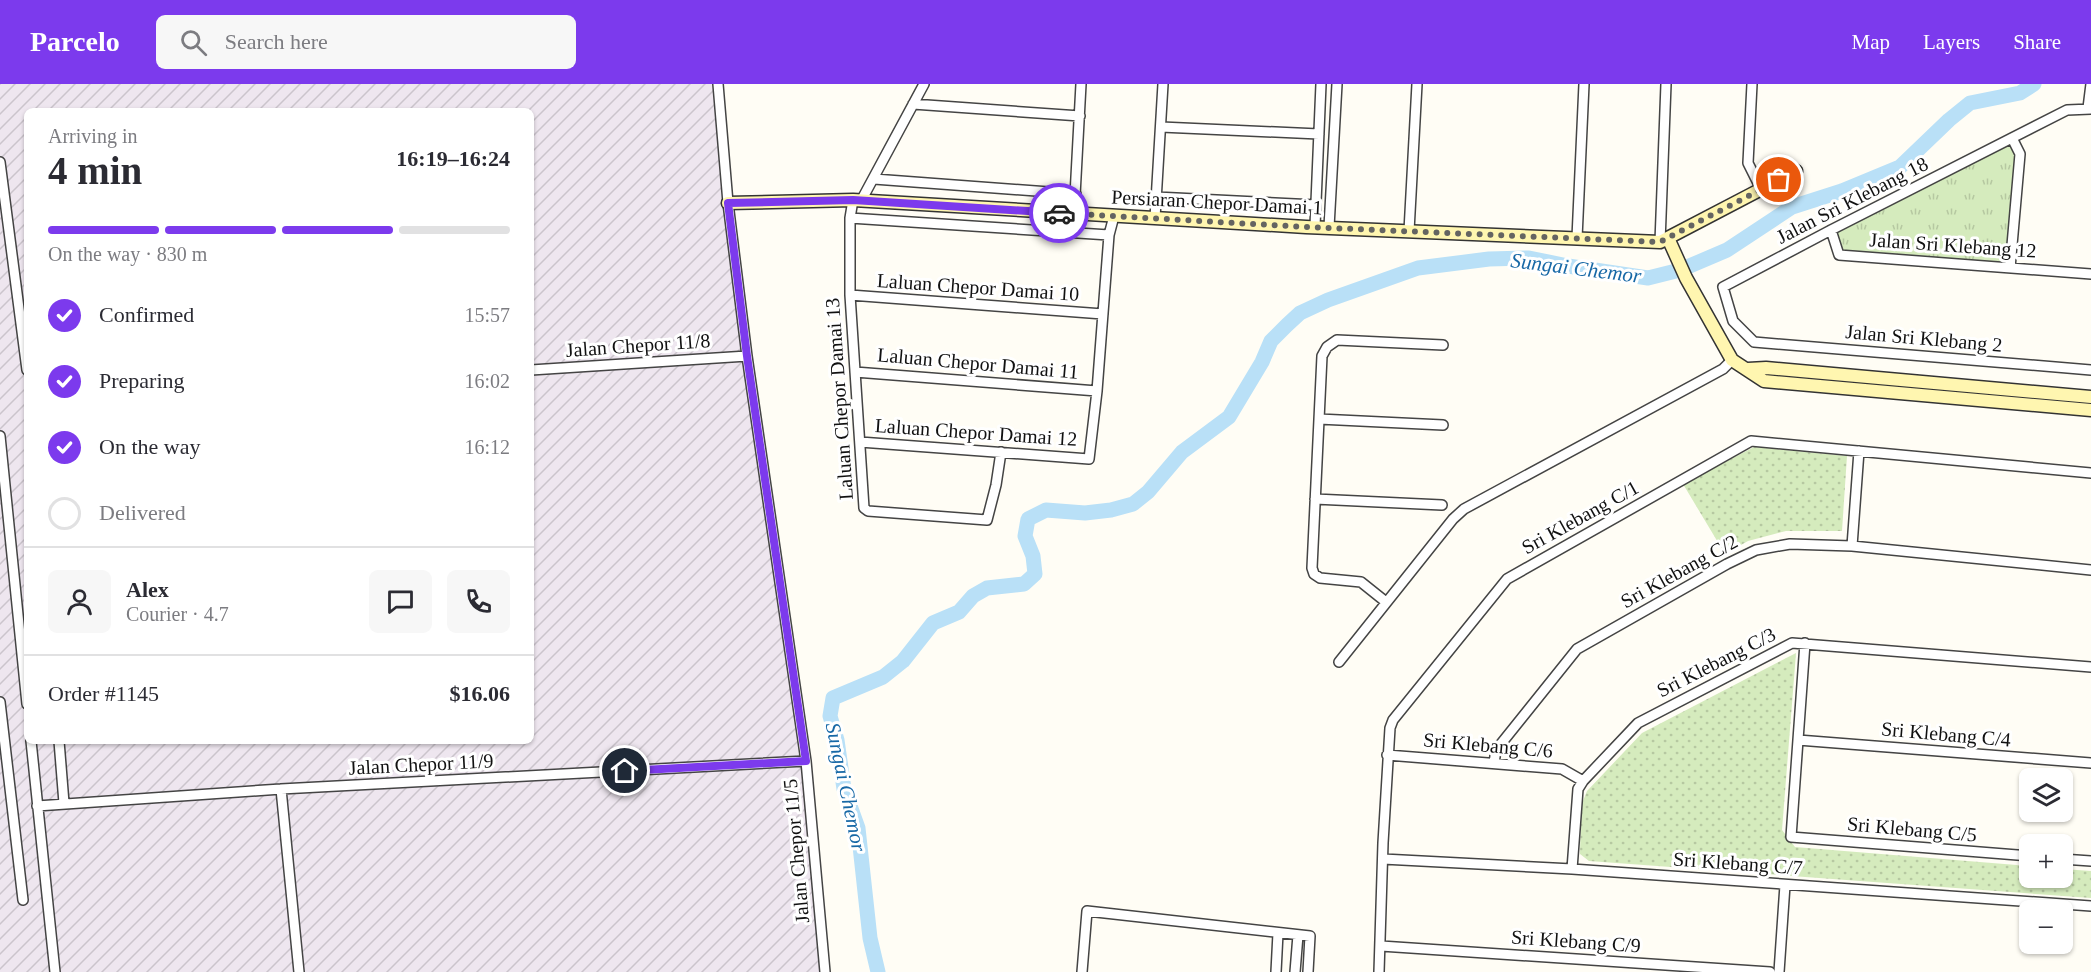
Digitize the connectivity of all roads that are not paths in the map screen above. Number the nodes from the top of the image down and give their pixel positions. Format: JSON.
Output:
{"nodes":[{"id":1,"x":718,"y":84,"type":"edge"},
{"id":2,"x":924,"y":84,"type":"edge"},
{"id":3,"x":1081,"y":84,"type":"edge"},
{"id":4,"x":1163,"y":84,"type":"edge"},
{"id":5,"x":1321,"y":84,"type":"edge"},
{"id":6,"x":1337,"y":84,"type":"edge"},
{"id":7,"x":1417,"y":84,"type":"edge"},
{"id":8,"x":1584,"y":84,"type":"edge"},
{"id":9,"x":1666,"y":84,"type":"edge"},
{"id":10,"x":1752,"y":84,"type":"edge"},
{"id":11,"x":2091,"y":84,"type":"edge"},
{"id":12,"x":913,"y":104,"type":"junction"},
{"id":13,"x":2090,"y":109,"type":"edge"},
{"id":14,"x":1080,"y":116,"type":"junction"},
{"id":15,"x":1161,"y":127,"type":"junction"},
{"id":16,"x":1319,"y":134,"type":"junction"},
{"id":17,"x":2012,"y":138,"type":"junction"},
{"id":18,"x":0,"y":162,"type":"edge"},
{"id":19,"x":1796,"y":171,"type":"dead end"},
{"id":20,"x":874,"y":179,"type":"junction"},
{"id":21,"x":1761,"y":189,"type":"junction"},
{"id":22,"x":1076,"y":194,"type":"junction"},
{"id":23,"x":1156,"y":197,"type":"junction"},
{"id":24,"x":857,"y":201,"type":"junction"},
{"id":25,"x":728,"y":203,"type":"junction"},
{"id":26,"x":1316,"y":205,"type":"junction"},
{"id":27,"x":1074,"y":214,"type":"junction"},
{"id":28,"x":1114,"y":216,"type":"junction"},
{"id":29,"x":850,"y":218,"type":"junction"},
{"id":30,"x":1155,"y":218,"type":"junction"},
{"id":31,"x":1315,"y":226,"type":"junction"},
{"id":32,"x":1329,"y":227,"type":"junction"},
{"id":33,"x":1831,"y":230,"type":"junction"},
{"id":34,"x":1409,"y":231,"type":"junction"},
{"id":35,"x":1109,"y":235,"type":"junction"},
{"id":36,"x":1577,"y":238,"type":"junction"},
{"id":37,"x":1664,"y":240,"type":"junction"},
{"id":38,"x":2010,"y":268,"type":"junction"},
{"id":39,"x":2091,"y":274,"type":"edge"},
{"id":40,"x":850,"y":295,"type":"junction"},
{"id":41,"x":1102,"y":314,"type":"junction"},
{"id":42,"x":1754,"y":342,"type":"joint"},
{"id":43,"x":1443,"y":345,"type":"dead end"},
{"id":44,"x":24,"y":347,"type":"edge"},
{"id":45,"x":747,"y":356,"type":"junction"},
{"id":46,"x":1732,"y":360,"type":"junction"},
{"id":47,"x":1748,"y":369,"type":"junction"},
{"id":48,"x":534,"y":370,"type":"edge"},
{"id":49,"x":2091,"y":370,"type":"edge"},
{"id":50,"x":855,"y":372,"type":"junction"},
{"id":51,"x":1097,"y":391,"type":"junction"},
{"id":52,"x":2091,"y":397,"type":"edge"},
{"id":53,"x":2091,"y":410,"type":"edge"},
{"id":54,"x":1319,"y":419,"type":"junction"},
{"id":55,"x":1443,"y":424,"type":"dead end"},
{"id":56,"x":0,"y":436,"type":"edge"},
{"id":57,"x":860,"y":442,"type":"junction"},
{"id":58,"x":1859,"y":451,"type":"junction"},
{"id":59,"x":1001,"y":452,"type":"junction"},
{"id":60,"x":2091,"y":473,"type":"edge"},
{"id":61,"x":1315,"y":499,"type":"junction"},
{"id":62,"x":1442,"y":505,"type":"dead end"},
{"id":63,"x":1852,"y":546,"type":"junction"},
{"id":64,"x":2091,"y":570,"type":"edge"},
{"id":65,"x":1386,"y":602,"type":"junction"},
{"id":66,"x":1805,"y":643,"type":"junction"},
{"id":67,"x":1339,"y":662,"type":"dead end"},
{"id":68,"x":2091,"y":667,"type":"edge"},
{"id":69,"x":24,"y":674,"type":"edge"},
{"id":70,"x":0,"y":702,"type":"edge"},
{"id":71,"x":1798,"y":740,"type":"junction"},
{"id":72,"x":31,"y":744,"type":"edge"},
{"id":73,"x":59,"y":744,"type":"edge"},
{"id":74,"x":1387,"y":754,"type":"junction"},
{"id":75,"x":806,"y":761,"type":"junction"},
{"id":76,"x":2091,"y":763,"type":"edge"},
{"id":77,"x":1494,"y":764,"type":"junction"},
{"id":78,"x":1583,"y":780,"type":"junction"},
{"id":79,"x":281,"y":789,"type":"junction"},
{"id":80,"x":64,"y":803,"type":"junction"},
{"id":81,"x":37,"y":806,"type":"junction"},
{"id":82,"x":2019,"y":855,"type":"edge"},
{"id":83,"x":1383,"y":859,"type":"junction"},
{"id":84,"x":2073,"y":860,"type":"edge"},
{"id":85,"x":2091,"y":861,"type":"edge"},
{"id":86,"x":1572,"y":869,"type":"junction"},
{"id":87,"x":1785,"y":885,"type":"junction"},
{"id":88,"x":23,"y":900,"type":"dead end"},
{"id":89,"x":2091,"y":906,"type":"edge"},
{"id":90,"x":1278,"y":933,"type":"junction"},
{"id":91,"x":1298,"y":935,"type":"junction"},
{"id":92,"x":1381,"y":946,"type":"junction"},
{"id":93,"x":1658,"y":968,"type":"edge"},
{"id":94,"x":55,"y":972,"type":"edge"},
{"id":95,"x":299,"y":972,"type":"edge"},
{"id":96,"x":825,"y":972,"type":"edge"},
{"id":97,"x":1082,"y":972,"type":"edge"},
{"id":98,"x":1276,"y":972,"type":"edge"},
{"id":99,"x":1295,"y":972,"type":"edge"},
{"id":100,"x":1308,"y":972,"type":"edge"},
{"id":101,"x":1379,"y":972,"type":"edge"},
{"id":102,"x":1770,"y":972,"type":"edge"},
{"id":103,"x":1779,"y":972,"type":"edge"}],
"edges":[{"from":1,"to":25,"type":"street","name":"Jalan Chepor 11/5"},
{"from":2,"to":12,"type":"street"},
{"from":3,"to":14,"type":"street"},
{"from":4,"to":15,"type":"street"},
{"from":5,"to":16,"type":"street"},
{"from":6,"to":32,"type":"street"},
{"from":7,"to":34,"type":"street"},
{"from":8,"to":36,"type":"street"},
{"from":9,"to":37,"type":"street"},
{"from":10,"to":21,"type":"street"},
{"from":11,"to":13,"type":"street"},
{"from":12,"to":14,"type":"street"},
{"from":12,"to":20,"type":"street"},
{"from":13,"to":17,"type":"street","name":"Jalan Sri Klebang 18"},
{"from":14,"to":22,"type":"street"},
{"from":15,"to":16,"type":"street"},
{"from":15,"to":23,"type":"street"},
{"from":16,"to":26,"type":"street"},
{"from":17,"to":33,"type":"street","name":"Jalan Sri Klebang 18"},
{"from":17,"to":38,"type":"street"},
{"from":18,"to":44,"type":"street"},
{"from":19,"to":21,"type":"street"},
{"from":20,"to":22,"type":"street"},
{"from":20,"to":24,"type":"street"},
{"from":21,"to":37,"type":"street"},
{"from":22,"to":27,"type":"street"},
{"from":23,"to":26,"type":"street"},
{"from":23,"to":30,"type":"street"},
{"from":24,"to":25,"type":"street","name":"Persiaran Chepor Damai 1"},
{"from":24,"to":27,"type":"street","name":"Persiaran Chepor Damai 1"},
{"from":24,"to":29,"type":"street","name":"Laluan Chepor Damai 13"},
{"from":25,"to":45,"type":"street","name":"Jalan Chepor 11/5"},
{"from":26,"to":31,"type":"street"},
{"from":27,"to":28,"type":"street","name":"Persiaran Chepor Damai 1"},
{"from":28,"to":30,"type":"street","name":"Persiaran Chepor Damai 1"},
{"from":28,"to":35,"type":"street"},
{"from":29,"to":35,"type":"street"},
{"from":29,"to":40,"type":"street","name":"Laluan Chepor Damai 13"},
{"from":30,"to":31,"type":"street","name":"Persiaran Chepor Damai 1"},
{"from":31,"to":32,"type":"street","name":"Persiaran Chepor Damai 1"},
{"from":32,"to":34,"type":"street","name":"Persiaran Chepor Damai 1"},
{"from":33,"to":38,"type":"street","name":"Jalan Sri Klebang 12"},
{"from":33,"to":42,"type":"street","name":"Jalan Sri Klebang 18"},
{"from":34,"to":36,"type":"street","name":"Persiaran Chepor Damai 1"},
{"from":35,"to":41,"type":"street"},
{"from":36,"to":37,"type":"street","name":"Persiaran Chepor Damai 1"},
{"from":37,"to":46,"type":"street"},
{"from":38,"to":39,"type":"street","name":"Jalan Sri Klebang 12"},
{"from":40,"to":41,"type":"street","name":"Laluan Chepor Damai 10"},
{"from":40,"to":50,"type":"street","name":"Laluan Chepor Damai 13"},
{"from":41,"to":51,"type":"street"},
{"from":42,"to":49,"type":"street","name":"Jalan Sri Klebang 2"},
{"from":43,"to":54,"type":"street"},
{"from":45,"to":48,"type":"street","name":"Jalan Chepor 11/8"},
{"from":45,"to":75,"type":"street","name":"Jalan Chepor 11/5"},
{"from":46,"to":47,"type":"street"},
{"from":46,"to":65,"type":"street"},
{"from":47,"to":52,"type":"street"},
{"from":47,"to":53,"type":"street"},
{"from":50,"to":51,"type":"street","name":"Laluan Chepor Damai 11"},
{"from":50,"to":57,"type":"street","name":"Laluan Chepor Damai 13"},
{"from":51,"to":59,"type":"street","name":"Laluan Chepor Damai 12"},
{"from":54,"to":55,"type":"street"},
{"from":54,"to":61,"type":"street"},
{"from":56,"to":69,"type":"street"},
{"from":57,"to":59,"type":"street","name":"Laluan Chepor Damai 12"},
{"from":57,"to":59,"type":"street","name":"Laluan Chepor Damai 13"},
{"from":58,"to":60,"type":"street","name":"Sri Klebang C/1"},
{"from":58,"to":63,"type":"street"},
{"from":58,"to":74,"type":"street","name":"Sri Klebang C/1"},
{"from":61,"to":62,"type":"street"},
{"from":61,"to":65,"type":"street"},
{"from":63,"to":64,"type":"street","name":"Sri Klebang C/2"},
{"from":63,"to":77,"type":"street","name":"Sri Klebang C/2"},
{"from":65,"to":67,"type":"street"},
{"from":66,"to":68,"type":"street","name":"Sri Klebang C/3"},
{"from":66,"to":71,"type":"street"},
{"from":66,"to":78,"type":"street","name":"Sri Klebang C/3"},
{"from":70,"to":88,"type":"street"},
{"from":71,"to":76,"type":"street","name":"Sri Klebang C/4"},
{"from":71,"to":82,"type":"street","name":"Sri Klebang C/5"},
{"from":72,"to":81,"type":"street"},
{"from":73,"to":80,"type":"street"},
{"from":74,"to":77,"type":"street","name":"Sri Klebang C/6"},
{"from":74,"to":83,"type":"street","name":"Sri Klebang C/1"},
{"from":75,"to":79,"type":"street","name":"Jalan Chepor 11/9"},
{"from":75,"to":96,"type":"street","name":"Jalan Chepor 11/5"},
{"from":77,"to":78,"type":"street","name":"Sri Klebang C/6"},
{"from":78,"to":86,"type":"street"},
{"from":79,"to":80,"type":"street","name":"Jalan Chepor 11/9"},
{"from":79,"to":95,"type":"street"},
{"from":80,"to":81,"type":"street","name":"Jalan Chepor 11/9"},
{"from":81,"to":94,"type":"street"},
{"from":83,"to":86,"type":"street","name":"Sri Klebang C/7"},
{"from":83,"to":92,"type":"street","name":"Sri Klebang C/1"},
{"from":84,"to":85,"type":"street"},
{"from":86,"to":87,"type":"street","name":"Sri Klebang C/7"},
{"from":87,"to":89,"type":"street","name":"Sri Klebang C/7"},
{"from":87,"to":103,"type":"street"},
{"from":90,"to":91,"type":"street"},
{"from":90,"to":97,"type":"street"},
{"from":90,"to":98,"type":"street"},
{"from":91,"to":99,"type":"street"},
{"from":91,"to":100,"type":"street"},
{"from":92,"to":93,"type":"street","name":"Sri Klebang C/9"},
{"from":92,"to":101,"type":"street","name":"Sri Klebang C/1"},
{"from":93,"to":102,"type":"street","name":"Sri Klebang C/9"}]}
